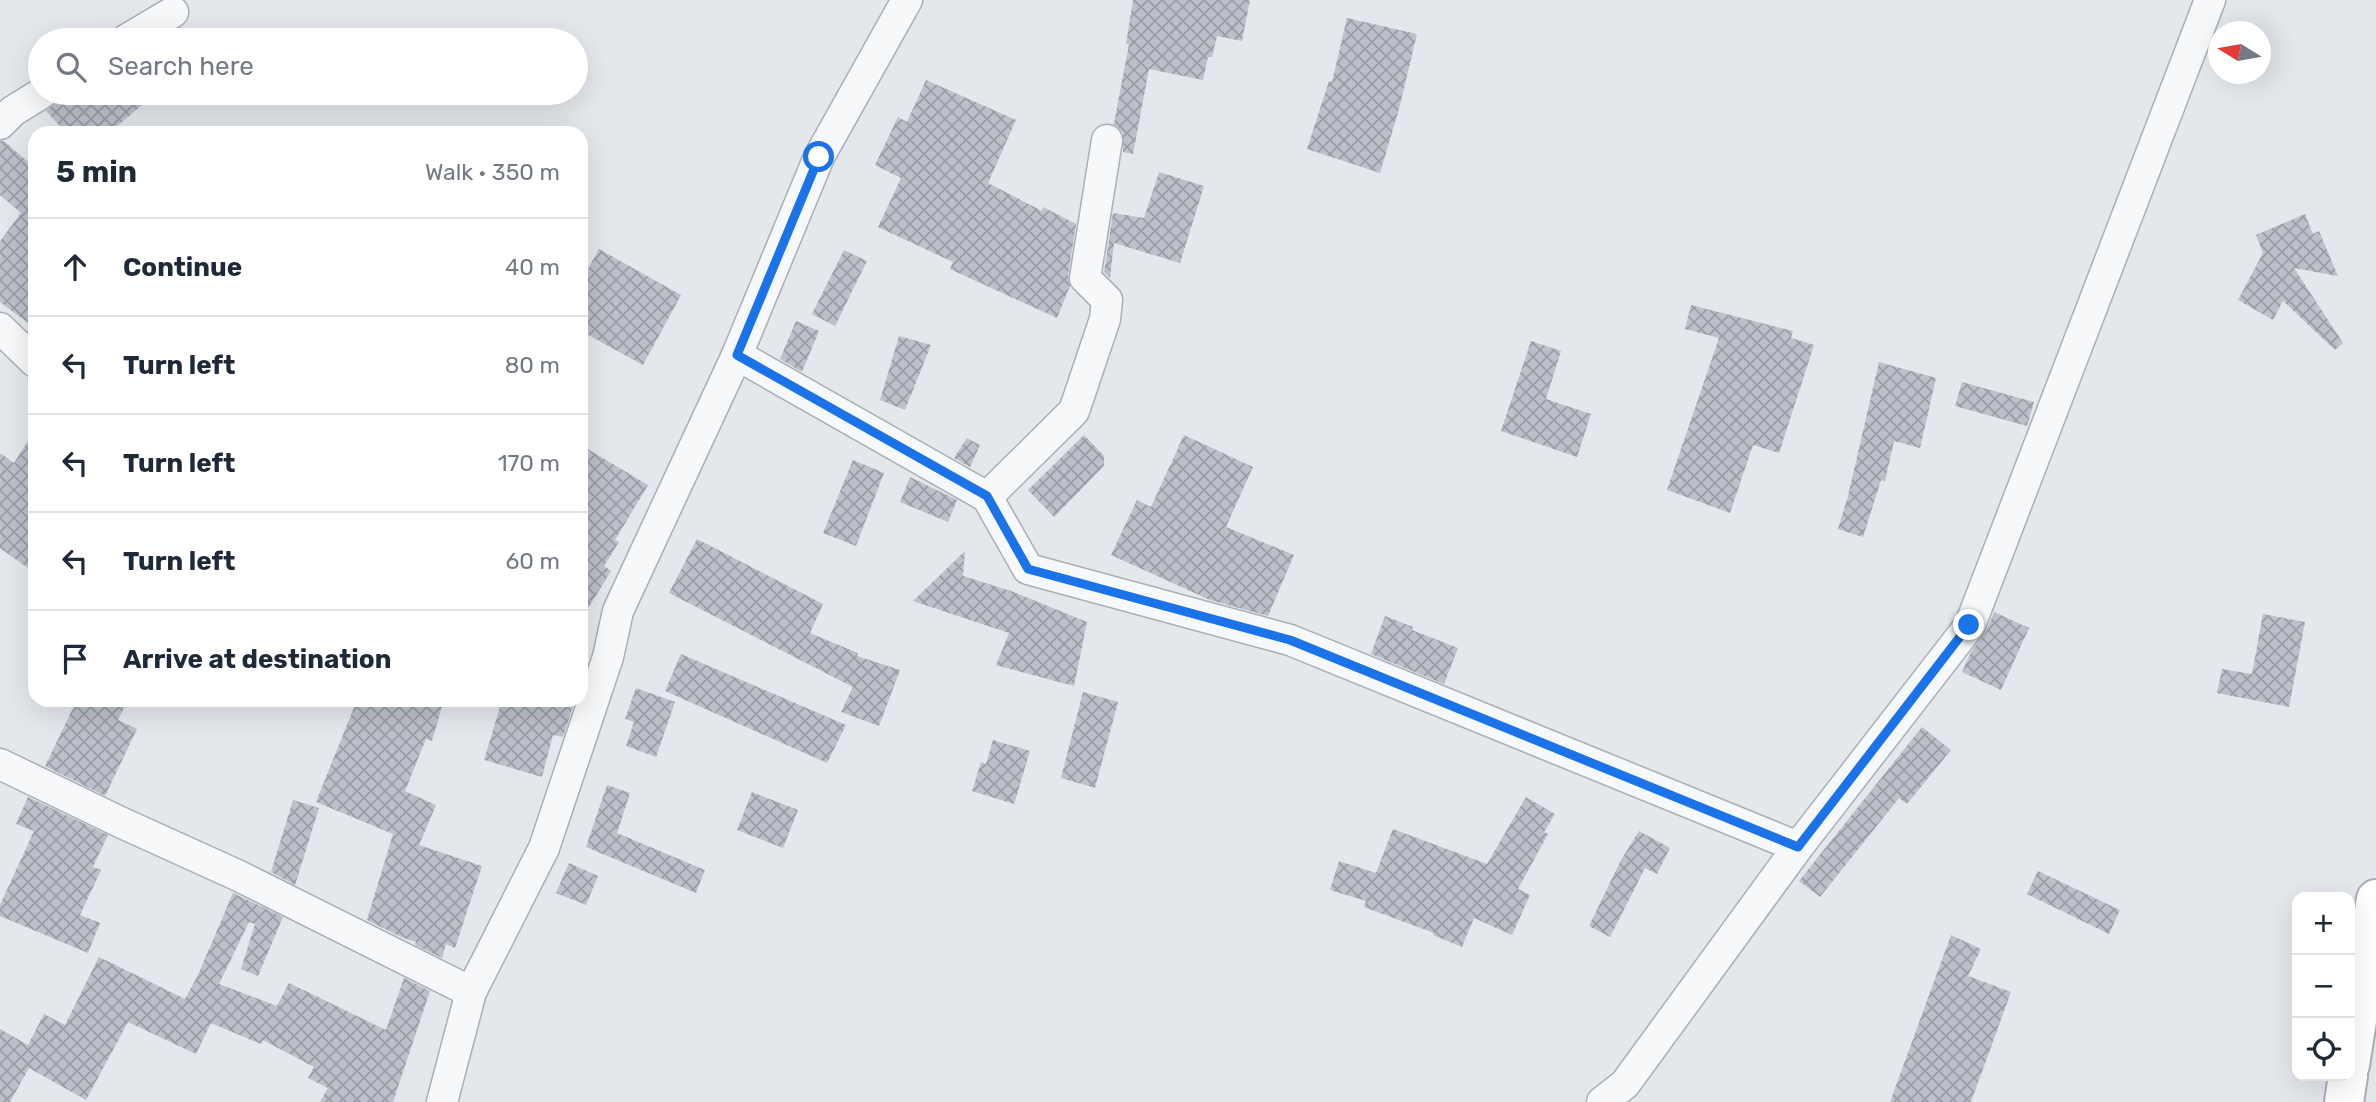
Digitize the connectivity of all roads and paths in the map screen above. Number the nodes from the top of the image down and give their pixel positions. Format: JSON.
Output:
{"nodes":[{"id":1,"x":907,"y":0,"type":"edge"},
{"id":2,"x":2210,"y":0,"type":"edge"},
{"id":3,"x":173,"y":12,"type":"dead end"},
{"id":4,"x":146,"y":28,"type":"edge"},
{"id":5,"x":28,"y":102,"type":"edge"},
{"id":6,"x":0,"y":124,"type":"edge"},
{"id":7,"x":1107,"y":140,"type":"dead end"},
{"id":8,"x":0,"y":328,"type":"edge"},
{"id":9,"x":28,"y":355,"type":"edge"},
{"id":10,"x":737,"y":355,"type":"junction"},
{"id":11,"x":987,"y":496,"type":"junction"},
{"id":12,"x":595,"y":657,"type":"edge"},
{"id":13,"x":588,"y":683,"type":"edge"},
{"id":14,"x":582,"y":707,"type":"edge"},
{"id":15,"x":0,"y":764,"type":"edge"},
{"id":16,"x":1798,"y":847,"type":"junction"},
{"id":17,"x":2376,"y":899,"type":"edge"},
{"id":18,"x":471,"y":992,"type":"junction"},
{"id":19,"x":2355,"y":1033,"type":"edge"},
{"id":20,"x":2347,"y":1081,"type":"edge"},
{"id":21,"x":442,"y":1102,"type":"edge"},
{"id":22,"x":1602,"y":1102,"type":"edge"},
{"id":23,"x":2344,"y":1102,"type":"edge"}],
"edges":[{"from":1,"to":10,"type":"street"},
{"from":2,"to":16,"type":"street"},
{"from":3,"to":4,"type":"street"},
{"from":5,"to":6,"type":"street"},
{"from":7,"to":11,"type":"street"},
{"from":8,"to":9,"type":"street"},
{"from":10,"to":11,"type":"street"},
{"from":10,"to":12,"type":"street"},
{"from":11,"to":16,"type":"street"},
{"from":12,"to":13,"type":"street"},
{"from":14,"to":18,"type":"street"},
{"from":15,"to":18,"type":"street"},
{"from":16,"to":22,"type":"street"},
{"from":17,"to":19,"type":"main road"},
{"from":18,"to":21,"type":"street"},
{"from":20,"to":23,"type":"main road"}]}
